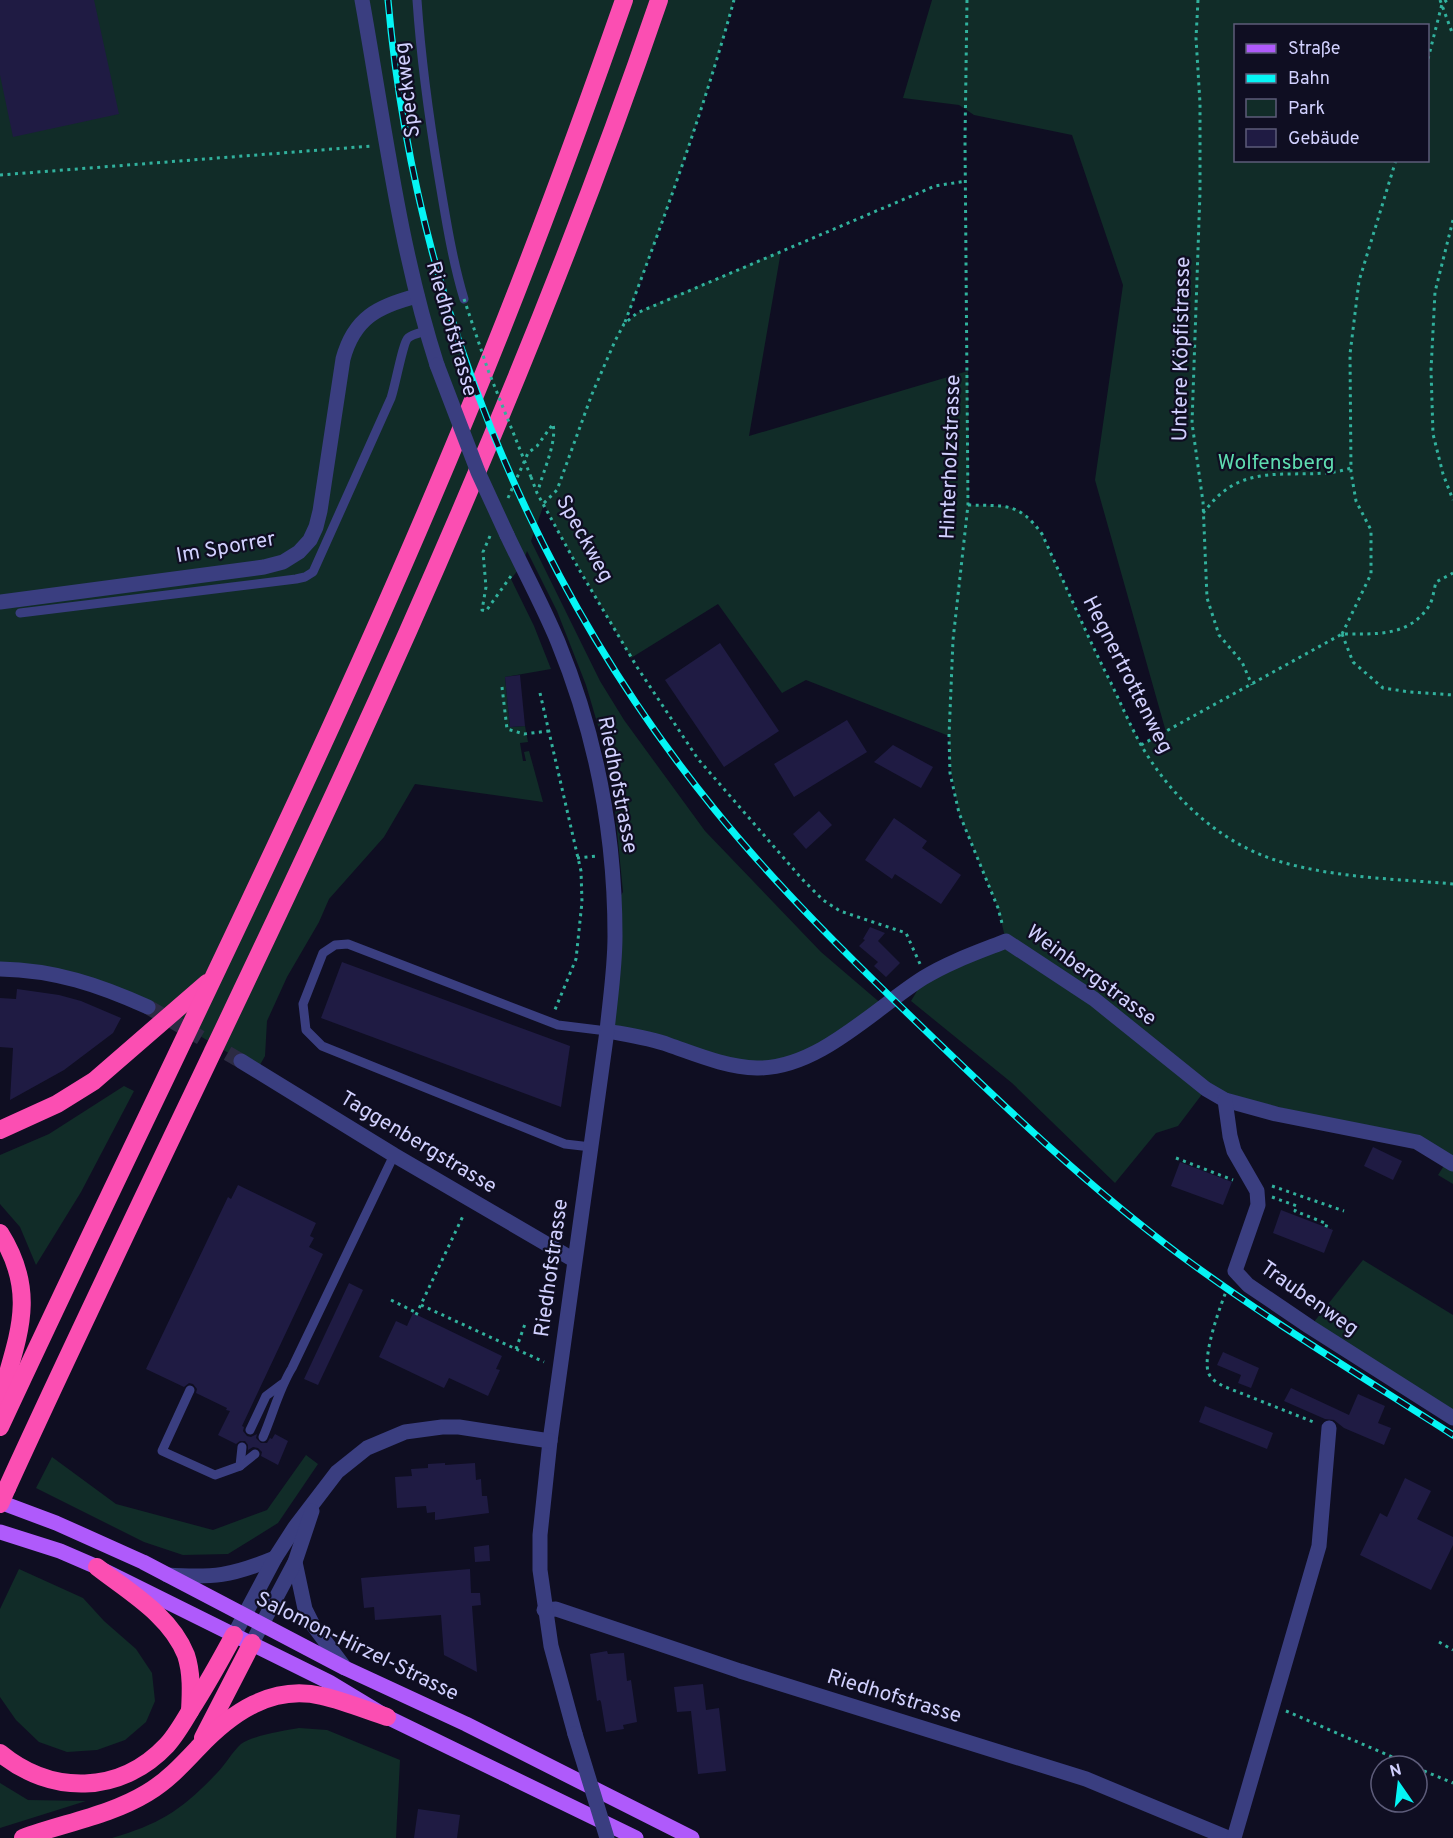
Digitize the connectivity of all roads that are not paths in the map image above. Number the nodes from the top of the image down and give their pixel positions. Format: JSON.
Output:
{"nodes":[{"id":1,"x":362,"y":0,"type":"edge"},
{"id":2,"x":417,"y":0,"type":"edge"},
{"id":3,"x":624,"y":0,"type":"edge"},
{"id":4,"x":659,"y":0,"type":"edge"},
{"id":5,"x":417,"y":296,"type":"junction"},
{"id":6,"x":464,"y":299,"type":"road end"},
{"id":7,"x":426,"y":331,"type":"junction"},
{"id":8,"x":0,"y":602,"type":"edge"},
{"id":9,"x":20,"y":614,"type":"dead end"},
{"id":10,"x":0,"y":969,"type":"edge"},
{"id":11,"x":213,"y":978,"type":"junction"},
{"id":12,"x":148,"y":1008,"type":"tunnel mouth"},
{"id":13,"x":600,"y":1030,"type":"junction"},
{"id":14,"x":241,"y":1061,"type":"tunnel mouth"},
{"id":15,"x":1225,"y":1100,"type":"junction"},
{"id":16,"x":0,"y":1130,"type":"edge"},
{"id":17,"x":591,"y":1147,"type":"junction"},
{"id":18,"x":394,"y":1155,"type":"junction"},
{"id":19,"x":1453,"y":1164,"type":"edge"},
{"id":20,"x":0,"y":1233,"type":"edge"},
{"id":21,"x":574,"y":1260,"type":"junction"},
{"id":22,"x":282,"y":1384,"type":"junction"},
{"id":23,"x":190,"y":1390,"type":"dead end"},
{"id":24,"x":0,"y":1401,"type":"edge"},
{"id":25,"x":1453,"y":1418,"type":"edge"},
{"id":26,"x":0,"y":1427,"type":"edge"},
{"id":27,"x":1329,"y":1428,"type":"road end"},
{"id":28,"x":250,"y":1430,"type":"dead end"},
{"id":29,"x":263,"y":1437,"type":"dead end"},
{"id":30,"x":550,"y":1440,"type":"junction"},
{"id":31,"x":242,"y":1447,"type":"dead end"},
{"id":32,"x":255,"y":1454,"type":"dead end"},
{"id":33,"x":240,"y":1466,"type":"junction"},
{"id":34,"x":2,"y":1498,"type":"edge"},
{"id":35,"x":313,"y":1505,"type":"junction"},
{"id":36,"x":0,"y":1532,"type":"edge"},
{"id":37,"x":275,"y":1557,"type":"junction"},
{"id":38,"x":295,"y":1562,"type":"junction"},
{"id":39,"x":97,"y":1567,"type":"junction"},
{"id":40,"x":167,"y":1575,"type":"junction"},
{"id":41,"x":544,"y":1610,"type":"junction"},
{"id":42,"x":244,"y":1616,"type":"junction"},
{"id":43,"x":261,"y":1624,"type":"junction"},
{"id":44,"x":234,"y":1635,"type":"junction"},
{"id":45,"x":252,"y":1643,"type":"junction"},
{"id":46,"x":345,"y":1668,"type":"junction"},
{"id":47,"x":190,"y":1711,"type":"junction"},
{"id":48,"x":387,"y":1717,"type":"junction"},
{"id":49,"x":198,"y":1748,"type":"junction"},
{"id":50,"x":0,"y":1753,"type":"edge"},
{"id":51,"x":23,"y":1838,"type":"edge"},
{"id":52,"x":607,"y":1838,"type":"edge"},
{"id":53,"x":636,"y":1838,"type":"edge"},
{"id":54,"x":692,"y":1838,"type":"edge"},
{"id":55,"x":1228,"y":1838,"type":"edge"},
{"id":56,"x":1234,"y":1838,"type":"edge"}],
"edges":[{"from":1,"to":5,"type":"street","name":"Riedhofstrasse"},
{"from":2,"to":6,"type":"lane","name":"Speckweg"},
{"from":3,"to":11,"type":"highway"},
{"from":4,"to":34,"type":"highway"},
{"from":5,"to":7,"type":"street","name":"Riedhofstrasse"},
{"from":5,"to":8,"type":"street","name":"Im Sporrer"},
{"from":7,"to":9,"type":"lane"},
{"from":7,"to":13,"type":"street","name":"Riedhofstrasse","bridge":true},
{"from":10,"to":12,"type":"street"},
{"from":11,"to":16,"type":"highway"},
{"from":11,"to":26,"type":"highway"},
{"from":13,"to":15,"type":"street","name":"Weinbergstrasse"},
{"from":13,"to":17,"type":"street","name":"Riedhofstrasse"},
{"from":13,"to":17,"type":"lane"},
{"from":14,"to":18,"type":"street","name":"Taggenbergstrasse"},
{"from":15,"to":19,"type":"street","name":"Weinbergstrasse"},
{"from":15,"to":25,"type":"street","name":"Traubenweg"},
{"from":17,"to":21,"type":"street","name":"Riedhofstrasse"},
{"from":18,"to":21,"type":"street","name":"Taggenbergstrasse"},
{"from":18,"to":22,"type":"lane"},
{"from":20,"to":24,"type":"highway"},
{"from":21,"to":30,"type":"street","name":"Riedhofstrasse"},
{"from":22,"to":28,"type":"lane"},
{"from":22,"to":29,"type":"lane"},
{"from":23,"to":33,"type":"lane"},
{"from":27,"to":56,"type":"street"},
{"from":30,"to":35,"type":"street"},
{"from":30,"to":41,"type":"street","name":"Riedhofstrasse"},
{"from":31,"to":33,"type":"lane"},
{"from":32,"to":33,"type":"lane"},
{"from":34,"to":40,"type":"main road","name":"Salomon-Hirzel-Strasse"},
{"from":35,"to":37,"type":"street"},
{"from":35,"to":38,"type":"street"},
{"from":36,"to":39,"type":"main road","name":"Salomon-Hirzel-Strasse"},
{"from":37,"to":40,"type":"street"},
{"from":37,"to":42,"type":"street"},
{"from":38,"to":43,"type":"street"},
{"from":38,"to":46,"type":"street"},
{"from":39,"to":44,"type":"main road","name":"Salomon-Hirzel-Strasse"},
{"from":39,"to":47,"type":"highway"},
{"from":40,"to":42,"type":"main road","name":"Salomon-Hirzel-Strasse"},
{"from":41,"to":52,"type":"street","name":"Riedhofstrasse","bridge":true},
{"from":41,"to":55,"type":"street","name":"Riedhofstrasse"},
{"from":42,"to":43,"type":"main road","name":"Salomon-Hirzel-Strasse"},
{"from":42,"to":44,"type":"street"},
{"from":43,"to":45,"type":"street"},
{"from":43,"to":46,"type":"main road","name":"Salomon-Hirzel-Strasse"},
{"from":44,"to":45,"type":"main road","name":"Salomon-Hirzel-Strasse"},
{"from":44,"to":47,"type":"highway"},
{"from":45,"to":48,"type":"main road","name":"Salomon-Hirzel-Strasse"},
{"from":45,"to":49,"type":"highway"},
{"from":46,"to":54,"type":"main road","name":"Salomon-Hirzel-Strasse"},
{"from":47,"to":50,"type":"highway"},
{"from":48,"to":49,"type":"highway"},
{"from":48,"to":53,"type":"main road","name":"Salomon-Hirzel-Strasse"},
{"from":49,"to":51,"type":"highway"}]}
